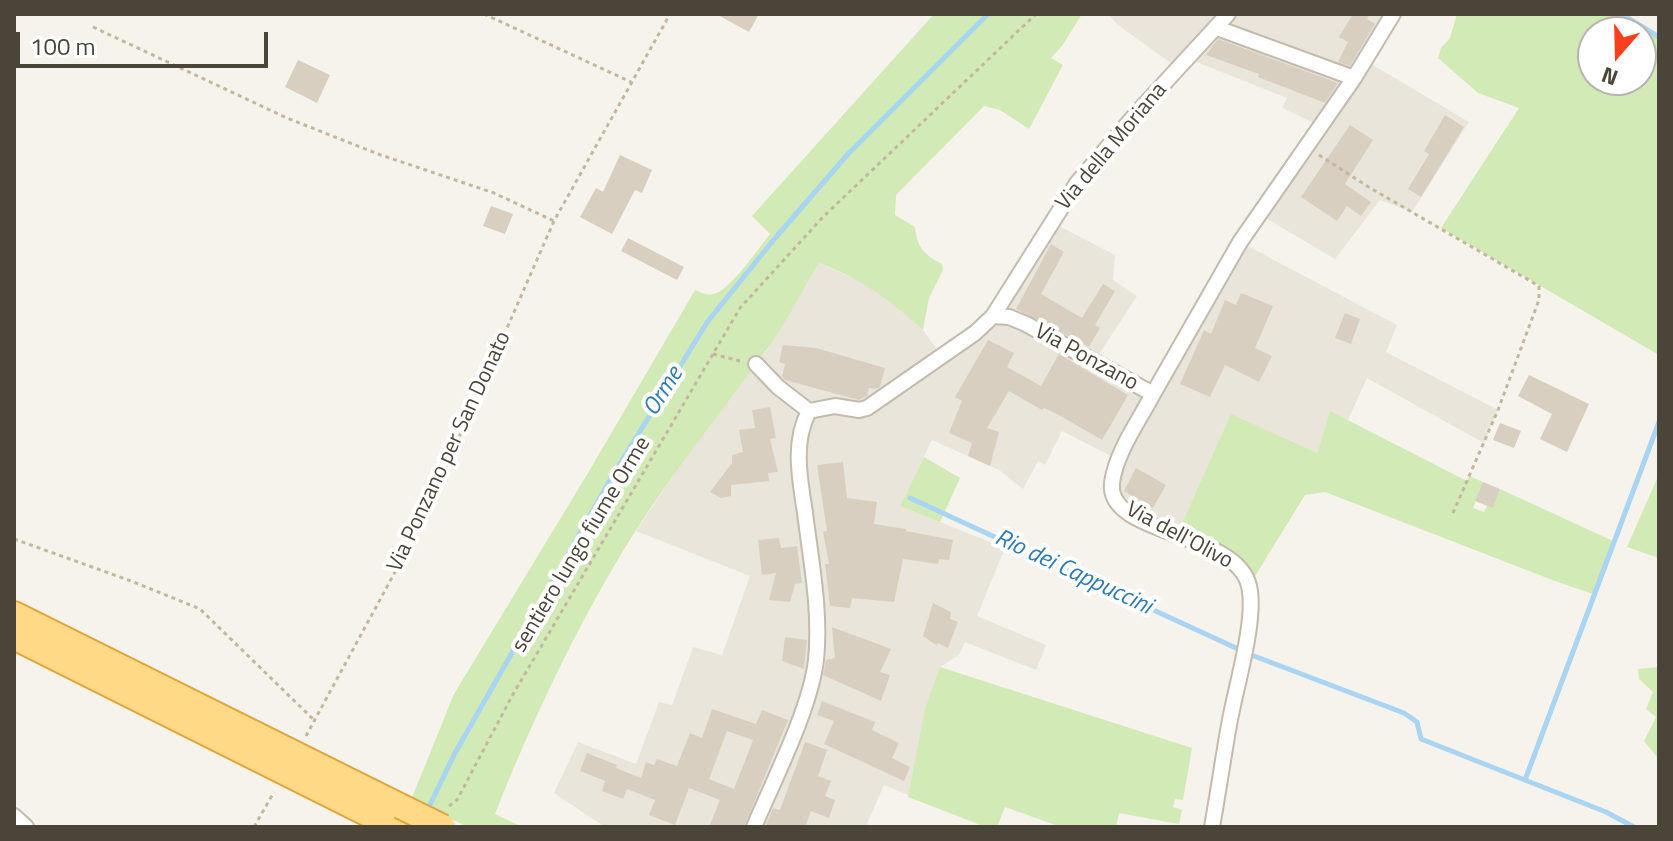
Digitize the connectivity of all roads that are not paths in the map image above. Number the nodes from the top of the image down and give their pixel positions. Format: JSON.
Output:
{"nodes":[{"id":1,"x":1228,"y":14,"type":"edge"},
{"id":2,"x":1393,"y":14,"type":"edge"},
{"id":3,"x":1217,"y":28,"type":"junction"},
{"id":4,"x":1354,"y":78,"type":"junction"},
{"id":5,"x":993,"y":316,"type":"junction"},
{"id":6,"x":756,"y":364,"type":"road end"},
{"id":7,"x":1153,"y":394,"type":"junction"},
{"id":8,"x":809,"y":411,"type":"junction"},
{"id":9,"x":14,"y":614,"type":"edge"},
{"id":10,"x":14,"y":637,"type":"edge"},
{"id":11,"x":14,"y":816,"type":"edge"},
{"id":12,"x":444,"y":818,"type":"edge"},
{"id":13,"x":396,"y":820,"type":"edge"},
{"id":14,"x":26,"y":827,"type":"edge"},
{"id":15,"x":754,"y":827,"type":"edge"},
{"id":16,"x":1212,"y":827,"type":"edge"}],
"edges":[{"from":1,"to":3,"type":"street","name":"Via della Moriana"},
{"from":2,"to":4,"type":"street","name":"Via Ponzano"},
{"from":3,"to":4,"type":"street"},
{"from":3,"to":5,"type":"street","name":"Via della Moriana"},
{"from":4,"to":7,"type":"street","name":"Via Ponzano"},
{"from":5,"to":7,"type":"street","name":"Via Ponzano"},
{"from":5,"to":8,"type":"street"},
{"from":6,"to":8,"type":"street"},
{"from":7,"to":16,"type":"street","name":"Via dell'Olivo"},
{"from":8,"to":15,"type":"street"},
{"from":9,"to":13,"type":"highway"},
{"from":10,"to":13,"type":"highway"},
{"from":11,"to":14,"type":"street"},
{"from":12,"to":13,"type":"highway","bridge":true}]}
